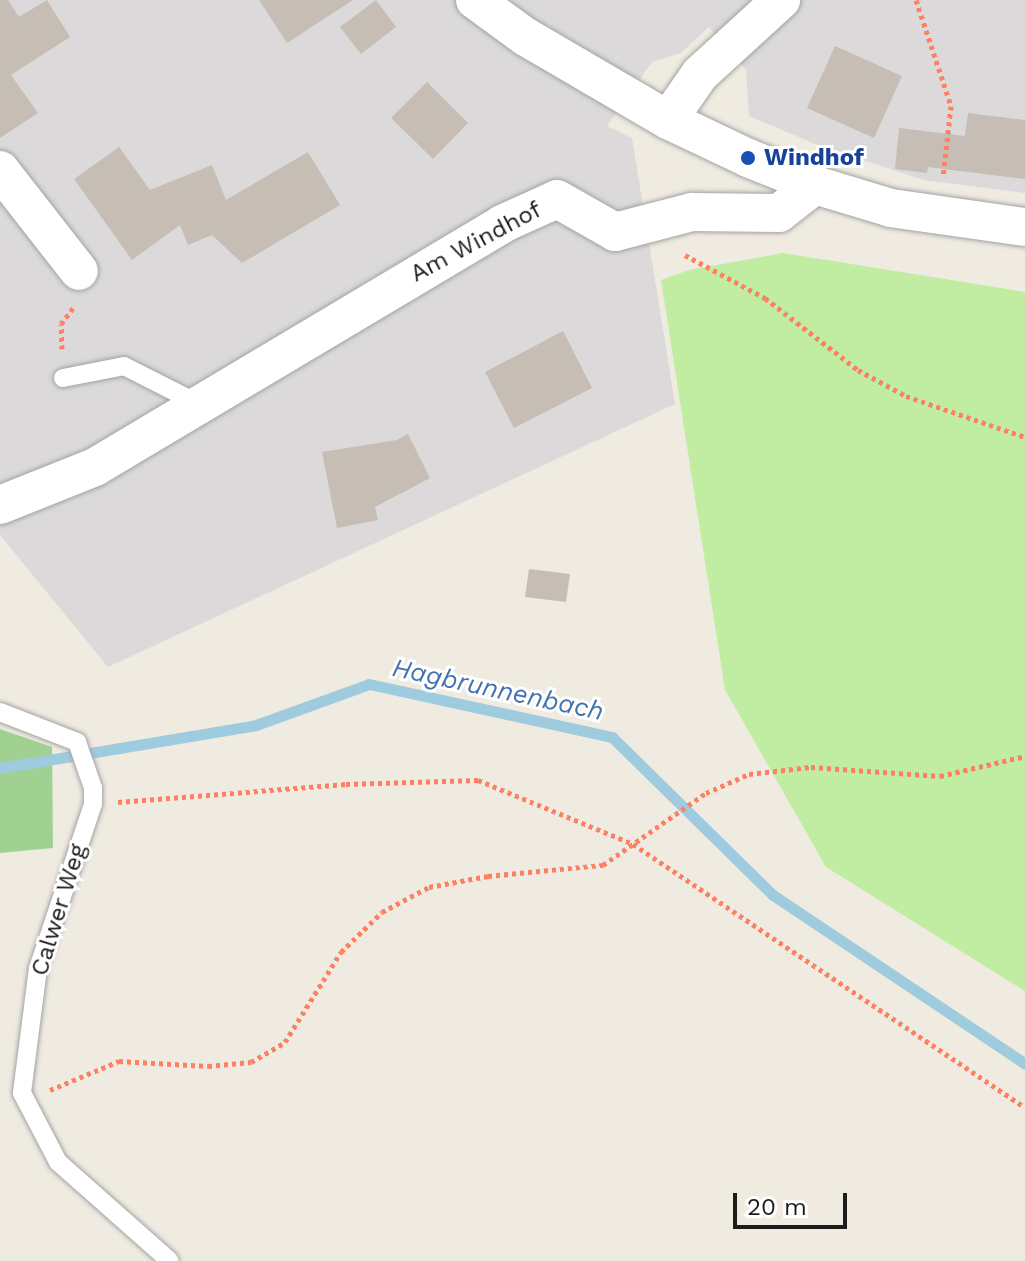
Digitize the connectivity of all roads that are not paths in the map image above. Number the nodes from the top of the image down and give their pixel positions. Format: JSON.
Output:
{"nodes":[{"id":1,"x":475,"y":0,"type":"edge"},
{"id":2,"x":781,"y":0,"type":"edge"},
{"id":3,"x":668,"y":120,"type":"junction"},
{"id":4,"x":0,"y":170,"type":"edge"},
{"id":5,"x":815,"y":185,"type":"junction"},
{"id":6,"x":1025,"y":227,"type":"edge"},
{"id":7,"x":78,"y":286,"type":"road end"},
{"id":8,"x":63,"y":378,"type":"road end"},
{"id":9,"x":197,"y":403,"type":"junction"},
{"id":10,"x":0,"y":505,"type":"edge"},
{"id":11,"x":0,"y":712,"type":"edge"},
{"id":12,"x":170,"y":1261,"type":"edge"}],
"edges":[{"from":1,"to":3,"type":"street"},
{"from":2,"to":3,"type":"street"},
{"from":3,"to":5,"type":"street"},
{"from":4,"to":7,"type":"street"},
{"from":5,"to":6,"type":"street"},
{"from":5,"to":9,"type":"street","name":"Am Windhof"},
{"from":8,"to":9,"type":"lane"},
{"from":9,"to":10,"type":"street","name":"Am Windhof"},
{"from":11,"to":12,"type":"lane","name":"Calwer Weg"}]}
